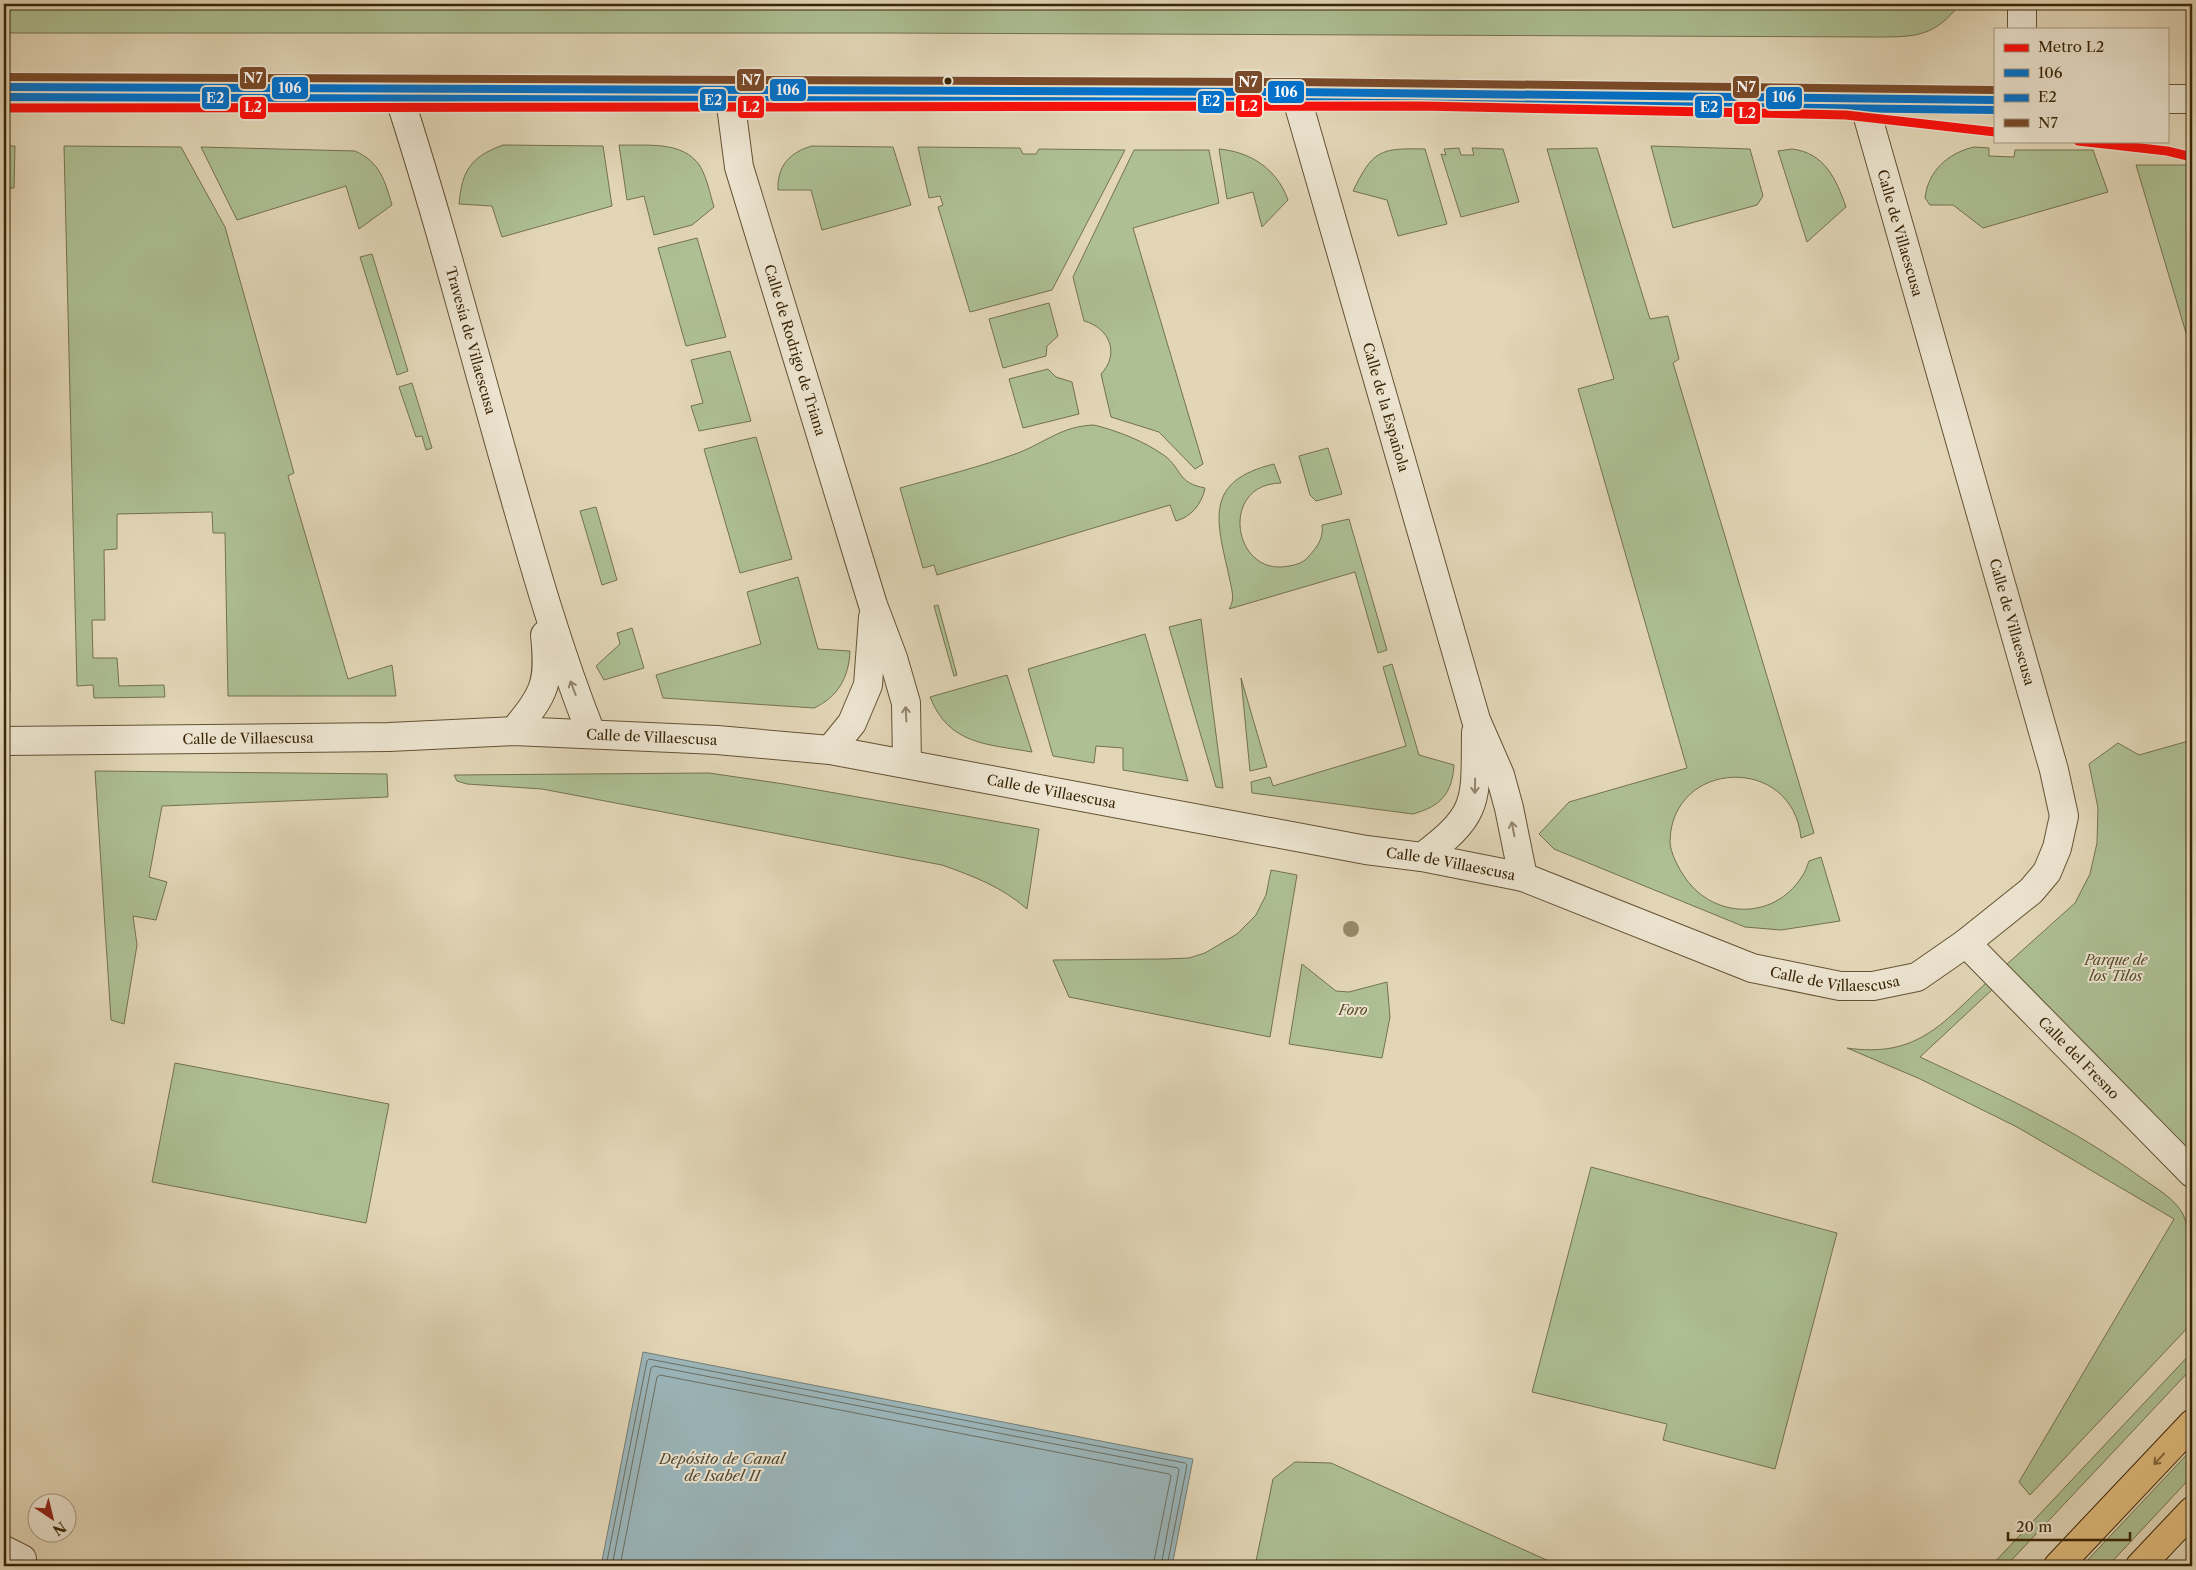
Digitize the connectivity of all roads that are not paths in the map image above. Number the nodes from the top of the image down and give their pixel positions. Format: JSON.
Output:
{"nodes":[{"id":1,"x":2022,"y":4,"type":"edge"},
{"id":2,"x":2022,"y":28,"type":"edge"},
{"id":3,"x":4,"y":87,"type":"edge"},
{"id":4,"x":397,"y":90,"type":"junction"},
{"id":5,"x":729,"y":90,"type":"junction"},
{"id":6,"x":1294,"y":92,"type":"junction"},
{"id":7,"x":1863,"y":100,"type":"junction"},
{"id":8,"x":1994,"y":100,"type":"edge"},
{"id":9,"x":2168,"y":100,"type":"edge"},
{"id":10,"x":2192,"y":100,"type":"edge"},
{"id":11,"x":542,"y":594,"type":"junction"},
{"id":12,"x":873,"y":605,"type":"junction"},
{"id":13,"x":1476,"y":720,"type":"junction"},
{"id":14,"x":514,"y":731,"type":"junction"},
{"id":15,"x":591,"y":733,"type":"junction"},
{"id":16,"x":4,"y":741,"type":"edge"},
{"id":17,"x":830,"y":750,"type":"junction"},
{"id":18,"x":907,"y":763,"type":"junction"},
{"id":19,"x":1422,"y":857,"type":"junction"},
{"id":20,"x":1523,"y":877,"type":"junction"},
{"id":21,"x":1966,"y":943,"type":"junction"},
{"id":22,"x":2192,"y":1173,"type":"edge"},
{"id":23,"x":2192,"y":1424,"type":"edge"},
{"id":24,"x":2192,"y":1511,"type":"edge"},
{"id":25,"x":2058,"y":1566,"type":"edge"},
{"id":26,"x":2140,"y":1566,"type":"edge"}],
"edges":[{"from":1,"to":2,"type":"street"},
{"from":3,"to":4,"type":"street"},
{"from":4,"to":5,"type":"street"},
{"from":4,"to":11,"type":"street","name":"Travesía de Villaescusa"},
{"from":5,"to":6,"type":"street"},
{"from":5,"to":12,"type":"street","name":"Calle de Rodrigo de Triana"},
{"from":6,"to":7,"type":"street"},
{"from":6,"to":13,"type":"street","name":"Calle de la Española"},
{"from":7,"to":8,"type":"street"},
{"from":7,"to":21,"type":"street","name":"Calle de Villaescusa"},
{"from":9,"to":10,"type":"street"},
{"from":11,"to":14,"type":"street","name":"Travesía de Villaescusa"},
{"from":15,"to":11,"type":"street","name":"Travesía de Villaescusa","one_way":true},
{"from":12,"to":17,"type":"street","name":"Calle de Rodrigo de Triana"},
{"from":18,"to":12,"type":"street","name":"Calle de Rodrigo de Triana","one_way":true},
{"from":13,"to":19,"type":"street","name":"Calle de la Española","one_way":true},
{"from":20,"to":13,"type":"street","name":"Calle de la Española","one_way":true},
{"from":14,"to":15,"type":"street","name":"Calle de Villaescusa"},
{"from":14,"to":16,"type":"street","name":"Calle de Villaescusa"},
{"from":15,"to":17,"type":"street","name":"Calle de Villaescusa"},
{"from":17,"to":18,"type":"street","name":"Calle de Villaescusa"},
{"from":18,"to":19,"type":"street","name":"Calle de Villaescusa"},
{"from":19,"to":20,"type":"street","name":"Calle de Villaescusa"},
{"from":20,"to":21,"type":"street","name":"Calle de Villaescusa"},
{"from":21,"to":22,"type":"street","name":"Calle del Fresno"},
{"from":23,"to":25,"type":"main road","one_way":true},
{"from":24,"to":26,"type":"main road"}]}
